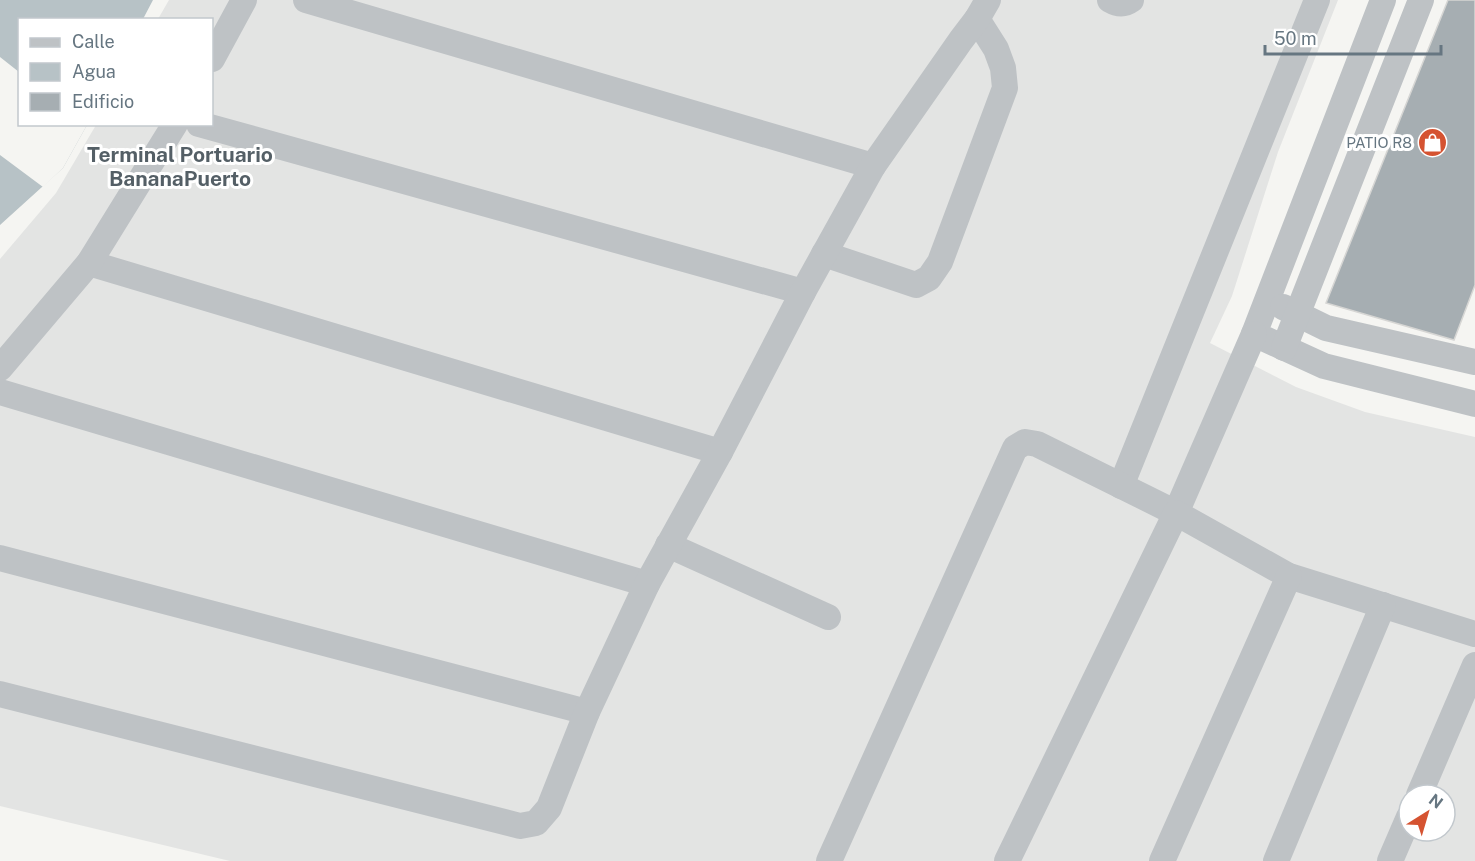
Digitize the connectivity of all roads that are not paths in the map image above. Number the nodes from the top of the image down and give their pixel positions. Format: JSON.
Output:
{"nodes":[{"id":1,"x":244,"y":0,"type":"edge"},
{"id":2,"x":306,"y":0,"type":"edge"},
{"id":3,"x":1110,"y":0,"type":"edge"},
{"id":4,"x":1131,"y":0,"type":"edge"},
{"id":5,"x":1317,"y":0,"type":"edge"},
{"id":6,"x":1383,"y":0,"type":"edge"},
{"id":7,"x":1421,"y":0,"type":"edge"},
{"id":8,"x":983,"y":10,"type":"edge"},
{"id":9,"x":213,"y":57,"type":"edge"},
{"id":10,"x":174,"y":126,"type":"edge"},
{"id":11,"x":206,"y":126,"type":"edge"},
{"id":12,"x":873,"y":166,"type":"junction"},
{"id":13,"x":824,"y":254,"type":"junction"},
{"id":14,"x":89,"y":263,"type":"junction"},
{"id":15,"x":803,"y":292,"type":"junction"},
{"id":16,"x":1268,"y":301,"type":"junction"},
{"id":17,"x":1296,"y":314,"type":"junction"},
{"id":18,"x":1254,"y":334,"type":"junction"},
{"id":19,"x":1284,"y":348,"type":"junction"},
{"id":20,"x":1475,"y":362,"type":"edge"},
{"id":21,"x":0,"y":368,"type":"edge"},
{"id":22,"x":0,"y":392,"type":"edge"},
{"id":23,"x":1475,"y":404,"type":"edge"},
{"id":24,"x":720,"y":452,"type":"junction"},
{"id":25,"x":1121,"y":486,"type":"junction"},
{"id":26,"x":1176,"y":513,"type":"junction"},
{"id":27,"x":668,"y":545,"type":"junction"},
{"id":28,"x":0,"y":558,"type":"edge"},
{"id":29,"x":1289,"y":576,"type":"junction"},
{"id":30,"x":647,"y":584,"type":"junction"},
{"id":31,"x":1383,"y":605,"type":"junction"},
{"id":32,"x":828,"y":617,"type":"dead end"},
{"id":33,"x":1475,"y":634,"type":"edge"},
{"id":34,"x":1475,"y":665,"type":"edge"},
{"id":35,"x":0,"y":694,"type":"edge"},
{"id":36,"x":587,"y":712,"type":"junction"},
{"id":37,"x":1424,"y":783,"type":"edge"},
{"id":38,"x":1398,"y":843,"type":"edge"},
{"id":39,"x":829,"y":861,"type":"edge"},
{"id":40,"x":1007,"y":861,"type":"edge"},
{"id":41,"x":1162,"y":861,"type":"edge"},
{"id":42,"x":1276,"y":861,"type":"edge"},
{"id":43,"x":1390,"y":861,"type":"edge"}],
"edges":[{"from":1,"to":9,"type":"lane"},
{"from":2,"to":12,"type":"lane"},
{"from":3,"to":4,"type":"lane"},
{"from":5,"to":25,"type":"lane"},
{"from":6,"to":16,"type":"lane"},
{"from":7,"to":17,"type":"lane"},
{"from":8,"to":12,"type":"lane"},
{"from":8,"to":13,"type":"lane"},
{"from":10,"to":14,"type":"lane"},
{"from":11,"to":15,"type":"lane"},
{"from":12,"to":13,"type":"lane"},
{"from":13,"to":15,"type":"lane"},
{"from":14,"to":21,"type":"lane"},
{"from":14,"to":24,"type":"lane"},
{"from":15,"to":24,"type":"lane"},
{"from":16,"to":17,"type":"lane"},
{"from":16,"to":18,"type":"lane"},
{"from":17,"to":19,"type":"lane"},
{"from":17,"to":20,"type":"lane"},
{"from":18,"to":19,"type":"lane"},
{"from":18,"to":26,"type":"lane"},
{"from":19,"to":23,"type":"lane"},
{"from":22,"to":30,"type":"lane"},
{"from":24,"to":27,"type":"lane"},
{"from":25,"to":26,"type":"lane"},
{"from":25,"to":39,"type":"lane"},
{"from":26,"to":29,"type":"lane"},
{"from":26,"to":40,"type":"lane"},
{"from":27,"to":30,"type":"lane"},
{"from":27,"to":32,"type":"lane"},
{"from":28,"to":36,"type":"lane"},
{"from":29,"to":31,"type":"lane"},
{"from":29,"to":41,"type":"lane"},
{"from":30,"to":36,"type":"lane"},
{"from":31,"to":33,"type":"lane"},
{"from":31,"to":42,"type":"lane"},
{"from":34,"to":37,"type":"lane"},
{"from":35,"to":36,"type":"lane"},
{"from":38,"to":43,"type":"lane"}]}
